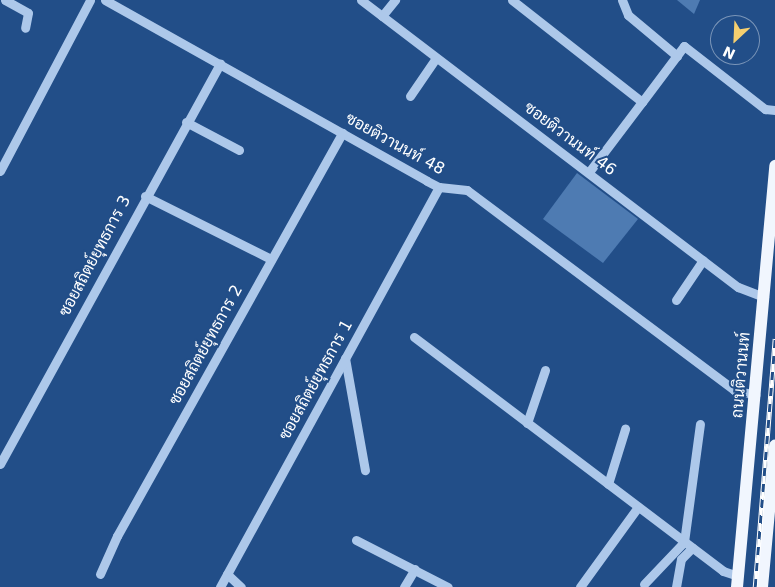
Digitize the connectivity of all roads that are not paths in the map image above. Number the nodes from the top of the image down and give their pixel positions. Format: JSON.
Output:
{"nodes":[{"id":1,"x":5,"y":0,"type":"edge"},
{"id":2,"x":90,"y":0,"type":"edge"},
{"id":3,"x":105,"y":0,"type":"edge"},
{"id":4,"x":361,"y":0,"type":"edge"},
{"id":5,"x":395,"y":0,"type":"edge"},
{"id":6,"x":512,"y":0,"type":"edge"},
{"id":7,"x":622,"y":0,"type":"edge"},
{"id":8,"x":382,"y":16,"type":"junction"},
{"id":9,"x":25,"y":28,"type":"dead end"},
{"id":10,"x":677,"y":56,"type":"junction"},
{"id":11,"x":436,"y":58,"type":"junction"},
{"id":12,"x":220,"y":63,"type":"junction"},
{"id":13,"x":410,"y":96,"type":"dead end"},
{"id":14,"x":642,"y":102,"type":"junction"},
{"id":15,"x":775,"y":110,"type":"edge"},
{"id":16,"x":186,"y":122,"type":"junction"},
{"id":17,"x":342,"y":133,"type":"junction"},
{"id":18,"x":239,"y":150,"type":"dead end"},
{"id":19,"x":3,"y":161,"type":"edge"},
{"id":20,"x":775,"y":166,"type":"edge"},
{"id":21,"x":0,"y":171,"type":"edge"},
{"id":22,"x":588,"y":172,"type":"junction"},
{"id":23,"x":439,"y":187,"type":"junction"},
{"id":24,"x":145,"y":196,"type":"junction"},
{"id":25,"x":271,"y":259,"type":"junction"},
{"id":26,"x":702,"y":260,"type":"junction"},
{"id":27,"x":771,"y":265,"type":"edge"},
{"id":28,"x":764,"y":297,"type":"junction"},
{"id":29,"x":676,"y":300,"type":"dead end"},
{"id":30,"x":414,"y":337,"type":"dead end"},
{"id":31,"x":345,"y":358,"type":"junction"},
{"id":32,"x":545,"y":370,"type":"dead end"},
{"id":33,"x":755,"y":395,"type":"junction"},
{"id":34,"x":527,"y":423,"type":"junction"},
{"id":35,"x":700,"y":424,"type":"dead end"},
{"id":36,"x":625,"y":429,"type":"dead end"},
{"id":37,"x":775,"y":446,"type":"edge"},
{"id":38,"x":0,"y":464,"type":"edge"},
{"id":39,"x":774,"y":464,"type":"edge"},
{"id":40,"x":365,"y":470,"type":"dead end"},
{"id":41,"x":608,"y":484,"type":"junction"},
{"id":42,"x":638,"y":507,"type":"junction"},
{"id":43,"x":356,"y":540,"type":"dead end"},
{"id":44,"x":684,"y":542,"type":"junction"},
{"id":45,"x":692,"y":548,"type":"junction"},
{"id":46,"x":415,"y":569,"type":"junction"},
{"id":47,"x":100,"y":574,"type":"dead end"},
{"id":48,"x":227,"y":574,"type":"junction"},
{"id":49,"x":738,"y":581,"type":"edge"},
{"id":50,"x":644,"y":584,"type":"dead end"},
{"id":51,"x":220,"y":587,"type":"edge"},
{"id":52,"x":241,"y":587,"type":"edge"},
{"id":53,"x":404,"y":587,"type":"edge"},
{"id":54,"x":448,"y":587,"type":"edge"},
{"id":55,"x":580,"y":587,"type":"edge"},
{"id":56,"x":676,"y":587,"type":"edge"},
{"id":57,"x":762,"y":587,"type":"edge"}],
"edges":[{"from":1,"to":9,"type":"street"},
{"from":2,"to":19,"type":"street"},
{"from":3,"to":12,"type":"street","name":"ซอยติวานนท์ 48"},
{"from":4,"to":8,"type":"street","name":"ซอยติวานนท์ 46"},
{"from":5,"to":8,"type":"street"},
{"from":6,"to":14,"type":"street"},
{"from":7,"to":10,"type":"street"},
{"from":8,"to":11,"type":"street","name":"ซอยติวานนท์ 46"},
{"from":10,"to":14,"type":"street"},
{"from":10,"to":15,"type":"street"},
{"from":11,"to":13,"type":"street"},
{"from":11,"to":22,"type":"street","name":"ซอยติวานนท์ 46"},
{"from":12,"to":16,"type":"street","name":"ซอยสถิตย์ยุทธการ 3"},
{"from":12,"to":17,"type":"street","name":"ซอยติวานนท์ 48"},
{"from":14,"to":22,"type":"street"},
{"from":16,"to":18,"type":"street"},
{"from":16,"to":24,"type":"street","name":"ซอยสถิตย์ยุทธการ 3"},
{"from":17,"to":23,"type":"street","name":"ซอยติวานนท์ 48"},
{"from":17,"to":25,"type":"street","name":"ซอยสถิตย์ยุทธการ 2"},
{"from":19,"to":21,"type":"street"},
{"from":20,"to":27,"type":"main road","name":"ถนนติวานนท์"},
{"from":22,"to":26,"type":"street","name":"ซอยติวานนท์ 46"},
{"from":23,"to":31,"type":"street","name":"ซอยสถิตย์ยุทธการ 1"},
{"from":23,"to":33,"type":"street","name":"ซอยติวานนท์ 48"},
{"from":24,"to":25,"type":"street"},
{"from":24,"to":38,"type":"street","name":"ซอยสถิตย์ยุทธการ 3"},
{"from":25,"to":47,"type":"street","name":"ซอยสถิตย์ยุทธการ 2"},
{"from":26,"to":28,"type":"street","name":"ซอยติวานนท์ 46"},
{"from":26,"to":29,"type":"street"},
{"from":27,"to":28,"type":"main road","name":"ถนนติวานนท์"},
{"from":28,"to":33,"type":"main road","name":"ถนนติวานนท์"},
{"from":30,"to":34,"type":"street"},
{"from":31,"to":40,"type":"street"},
{"from":31,"to":48,"type":"street","name":"ซอยสถิตย์ยุทธการ 1"},
{"from":32,"to":34,"type":"street"},
{"from":33,"to":49,"type":"main road","name":"ถนนติวานนท์"},
{"from":34,"to":41,"type":"street"},
{"from":35,"to":44,"type":"street"},
{"from":36,"to":41,"type":"street"},
{"from":37,"to":39,"type":"main road"},
{"from":39,"to":57,"type":"main road"},
{"from":41,"to":42,"type":"street"},
{"from":42,"to":44,"type":"street"},
{"from":42,"to":55,"type":"street"},
{"from":43,"to":46,"type":"street"},
{"from":44,"to":45,"type":"street"},
{"from":44,"to":50,"type":"street"},
{"from":45,"to":49,"type":"street"},
{"from":45,"to":56,"type":"street"},
{"from":46,"to":53,"type":"street"},
{"from":46,"to":54,"type":"street"},
{"from":48,"to":51,"type":"street","name":"ซอยสถิตย์ยุทธการ 1"},
{"from":48,"to":52,"type":"street"}]}
